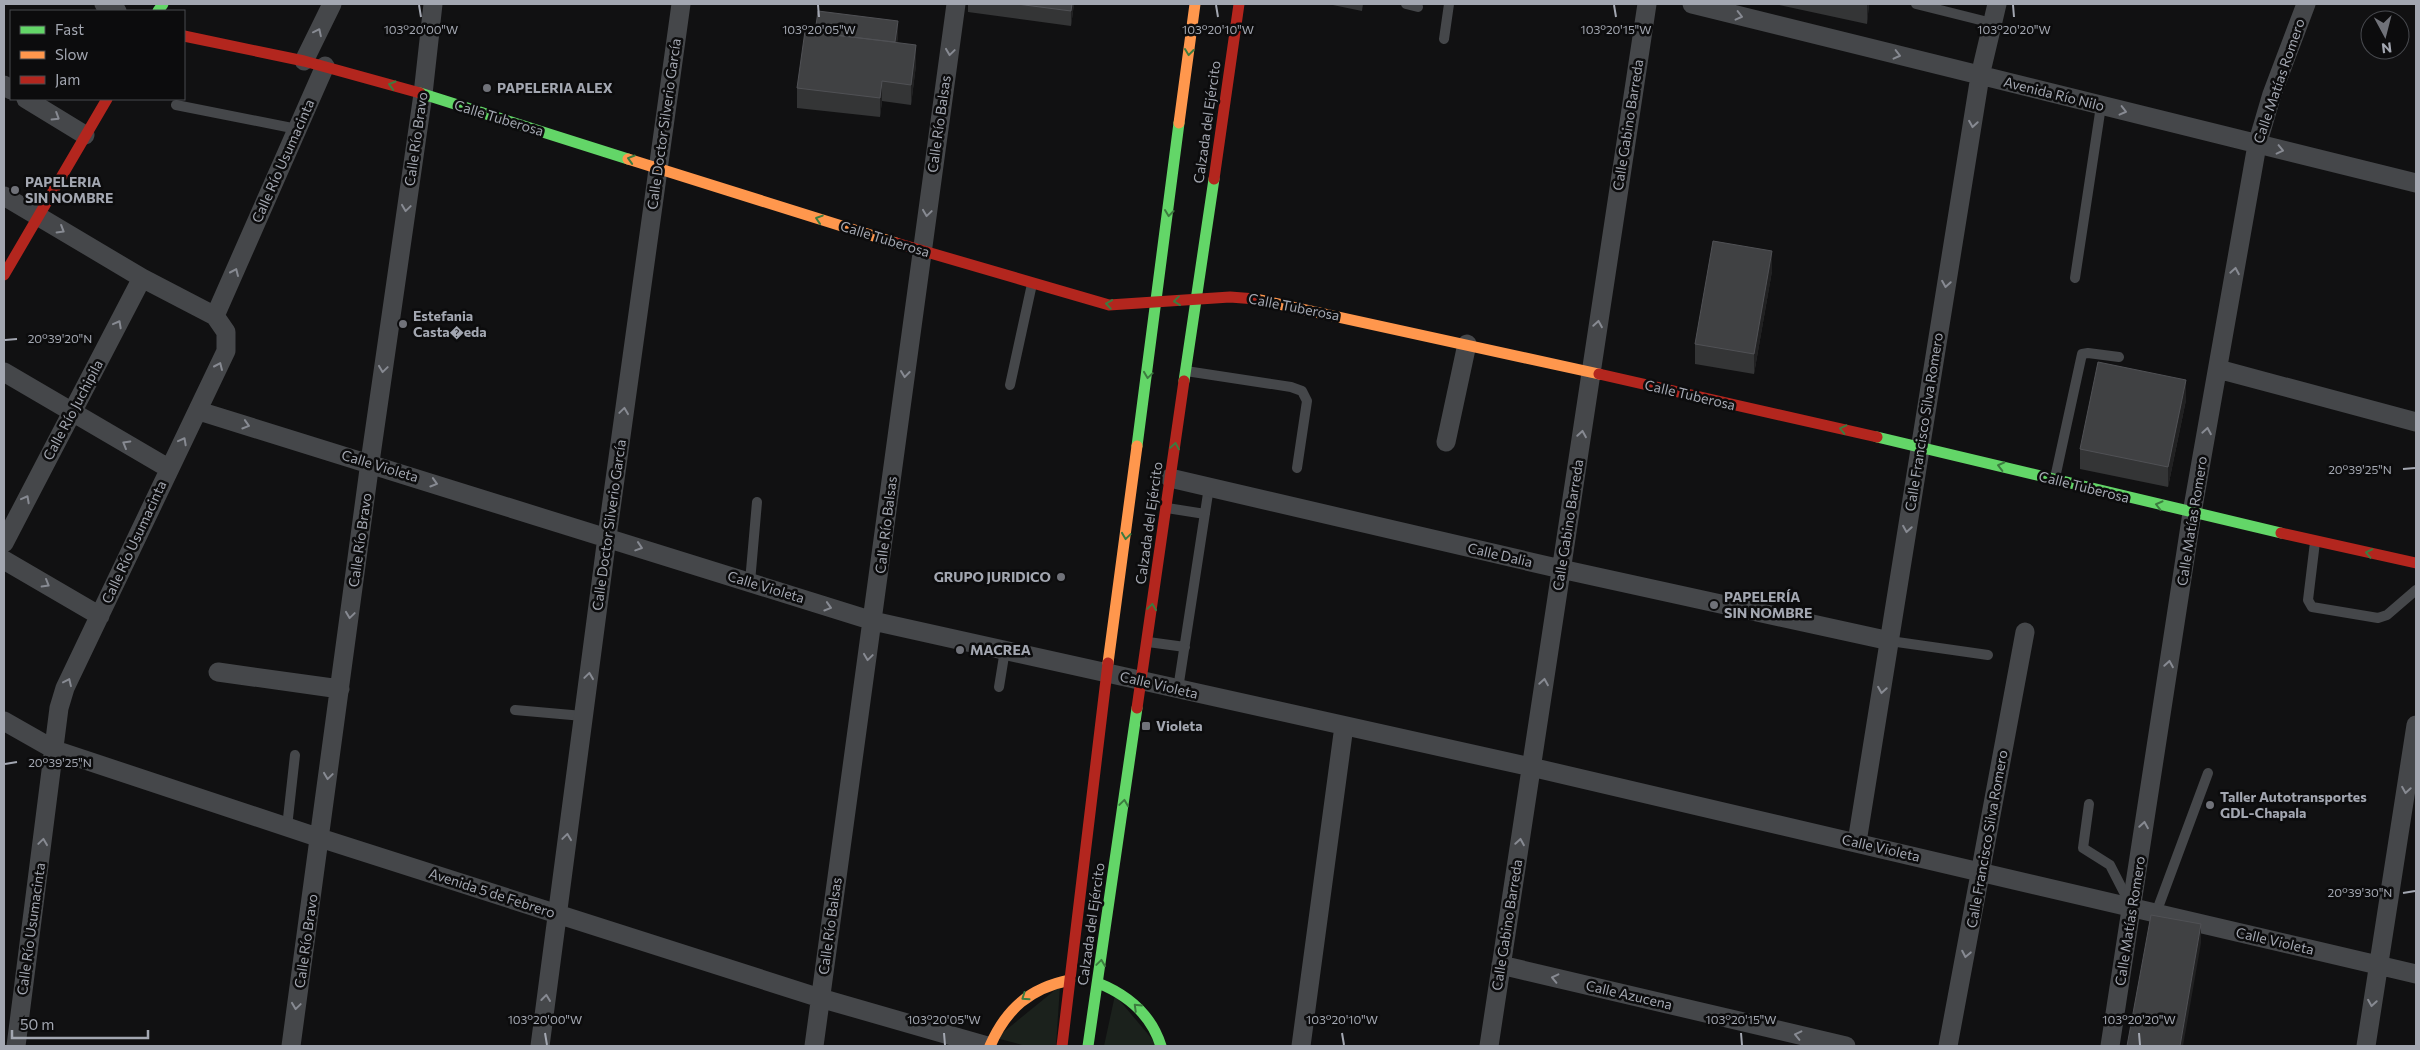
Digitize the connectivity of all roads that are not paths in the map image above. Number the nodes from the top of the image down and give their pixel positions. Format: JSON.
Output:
{"nodes":[{"id":1,"x":104,"y":4,"type":"edge"},
{"id":2,"x":332,"y":4,"type":"edge"},
{"id":3,"x":433,"y":4,"type":"edge"},
{"id":4,"x":681,"y":4,"type":"edge"},
{"id":5,"x":956,"y":4,"type":"edge"},
{"id":6,"x":1195,"y":4,"type":"edge"},
{"id":7,"x":1239,"y":4,"type":"edge"},
{"id":8,"x":1406,"y":4,"type":"edge"},
{"id":9,"x":1449,"y":4,"type":"edge"},
{"id":10,"x":1646,"y":4,"type":"edge"},
{"id":11,"x":1692,"y":4,"type":"edge"},
{"id":12,"x":1916,"y":4,"type":"edge"},
{"id":13,"x":1997,"y":4,"type":"edge"},
{"id":14,"x":2306,"y":4,"type":"edge"},
{"id":15,"x":1418,"y":7,"type":"dead end"},
{"id":16,"x":115,"y":10,"type":"edge"},
{"id":17,"x":1992,"y":23,"type":"junction"},
{"id":18,"x":185,"y":36,"type":"edge"},
{"id":19,"x":1444,"y":39,"type":"dead end"},
{"id":20,"x":304,"y":61,"type":"junction"},
{"id":21,"x":325,"y":66,"type":"junction"},
{"id":22,"x":1980,"y":76,"type":"junction"},
{"id":23,"x":423,"y":94,"type":"junction"},
{"id":24,"x":28,"y":100,"type":"edge"},
{"id":25,"x":106,"y":100,"type":"edge"},
{"id":26,"x":176,"y":105,"type":"dead end"},
{"id":27,"x":2101,"y":106,"type":"junction"},
{"id":28,"x":298,"y":129,"type":"junction"},
{"id":29,"x":86,"y":135,"type":"junction"},
{"id":30,"x":2256,"y":145,"type":"junction"},
{"id":31,"x":658,"y":168,"type":"junction"},
{"id":32,"x":2416,"y":183,"type":"edge"},
{"id":33,"x":4,"y":196,"type":"edge"},
{"id":34,"x":38,"y":217,"type":"junction"},
{"id":35,"x":921,"y":251,"type":"junction"},
{"id":36,"x":4,"y":275,"type":"edge"},
{"id":37,"x":142,"y":278,"type":"junction"},
{"id":38,"x":2075,"y":278,"type":"dead end"},
{"id":39,"x":1033,"y":283,"type":"junction"},
{"id":40,"x":1197,"y":298,"type":"junction"},
{"id":41,"x":1158,"y":303,"type":"junction"},
{"id":42,"x":215,"y":316,"type":"junction"},
{"id":43,"x":1467,"y":344,"type":"junction"},
{"id":44,"x":2119,"y":357,"type":"dead end"},
{"id":45,"x":2218,"y":369,"type":"junction"},
{"id":46,"x":1186,"y":371,"type":"junction"},
{"id":47,"x":4,"y":372,"type":"edge"},
{"id":48,"x":1591,"y":372,"type":"junction"},
{"id":49,"x":1010,"y":385,"type":"dead end"},
{"id":50,"x":199,"y":411,"type":"junction"},
{"id":51,"x":72,"y":412,"type":"junction"},
{"id":52,"x":2416,"y":422,"type":"edge"},
{"id":53,"x":1446,"y":442,"type":"dead end"},
{"id":54,"x":1919,"y":446,"type":"junction"},
{"id":55,"x":370,"y":462,"type":"junction"},
{"id":56,"x":168,"y":468,"type":"junction"},
{"id":57,"x":1297,"y":468,"type":"dead end"},
{"id":58,"x":1170,"y":478,"type":"junction"},
{"id":59,"x":2055,"y":480,"type":"junction"},
{"id":60,"x":1209,"y":487,"type":"junction"},
{"id":61,"x":757,"y":502,"type":"dead end"},
{"id":62,"x":1166,"y":508,"type":"junction"},
{"id":63,"x":2192,"y":513,"type":"junction"},
{"id":64,"x":1205,"y":514,"type":"junction"},
{"id":65,"x":607,"y":537,"type":"junction"},
{"id":66,"x":2315,"y":541,"type":"junction"},
{"id":67,"x":4,"y":542,"type":"edge"},
{"id":68,"x":4,"y":560,"type":"edge"},
{"id":69,"x":2416,"y":563,"type":"edge"},
{"id":70,"x":1561,"y":569,"type":"junction"},
{"id":71,"x":750,"y":582,"type":"junction"},
{"id":72,"x":2416,"y":590,"type":"edge"},
{"id":73,"x":100,"y":616,"type":"junction"},
{"id":74,"x":873,"y":621,"type":"junction"},
{"id":75,"x":2025,"y":632,"type":"dead end"},
{"id":76,"x":1890,"y":641,"type":"junction"},
{"id":77,"x":1148,"y":642,"type":"junction"},
{"id":78,"x":1185,"y":647,"type":"junction"},
{"id":79,"x":1005,"y":650,"type":"junction"},
{"id":80,"x":1988,"y":655,"type":"dead end"},
{"id":81,"x":218,"y":672,"type":"dead end"},
{"id":82,"x":1108,"y":673,"type":"junction"},
{"id":83,"x":1142,"y":681,"type":"junction"},
{"id":84,"x":999,"y":687,"type":"dead end"},
{"id":85,"x":340,"y":689,"type":"junction"},
{"id":86,"x":1178,"y":689,"type":"junction"},
{"id":87,"x":515,"y":710,"type":"dead end"},
{"id":88,"x":583,"y":716,"type":"junction"},
{"id":89,"x":4,"y":721,"type":"edge"},
{"id":90,"x":2416,"y":725,"type":"edge"},
{"id":91,"x":1344,"y":726,"type":"junction"},
{"id":92,"x":55,"y":750,"type":"junction"},
{"id":93,"x":295,"y":755,"type":"dead end"},
{"id":94,"x":1531,"y":768,"type":"junction"},
{"id":95,"x":2208,"y":773,"type":"dead end"},
{"id":96,"x":2089,"y":804,"type":"dead end"},
{"id":97,"x":287,"y":827,"type":"junction"},
{"id":98,"x":320,"y":838,"type":"junction"},
{"id":99,"x":1857,"y":842,"type":"junction"},
{"id":100,"x":1981,"y":872,"type":"junction"},
{"id":101,"x":2132,"y":907,"type":"junction"},
{"id":102,"x":2156,"y":913,"type":"junction"},
{"id":103,"x":557,"y":914,"type":"junction"},
{"id":104,"x":1501,"y":965,"type":"junction"},
{"id":105,"x":2378,"y":965,"type":"junction"},
{"id":106,"x":2416,"y":974,"type":"edge"},
{"id":107,"x":1070,"y":980,"type":"junction"},
{"id":108,"x":1098,"y":983,"type":"junction"},
{"id":109,"x":820,"y":998,"type":"junction"},
{"id":110,"x":16,"y":1046,"type":"edge"},
{"id":111,"x":291,"y":1046,"type":"edge"},
{"id":112,"x":540,"y":1046,"type":"edge"},
{"id":113,"x":814,"y":1046,"type":"edge"},
{"id":114,"x":989,"y":1046,"type":"edge"},
{"id":115,"x":1062,"y":1046,"type":"edge"},
{"id":116,"x":1088,"y":1046,"type":"edge"},
{"id":117,"x":1161,"y":1046,"type":"edge"},
{"id":118,"x":1301,"y":1046,"type":"edge"},
{"id":119,"x":1489,"y":1046,"type":"edge"},
{"id":120,"x":1846,"y":1046,"type":"edge"},
{"id":121,"x":1948,"y":1046,"type":"edge"},
{"id":122,"x":2110,"y":1046,"type":"edge"},
{"id":123,"x":2366,"y":1046,"type":"edge"}],
"edges":[{"from":1,"to":16,"type":"street"},
{"from":20,"to":2,"type":"street","one_way":true},
{"from":3,"to":23,"type":"street","name":"Calle Río Bravo"},
{"from":4,"to":31,"type":"street","name":"Calle Doctor Silverio García"},
{"from":5,"to":35,"type":"street","name":"Calle Río Balsas","one_way":true},
{"from":6,"to":41,"type":"street","name":"Calzada del Ejército","one_way":true},
{"from":7,"to":40,"type":"street","name":"Calzada del Ejército"},
{"from":8,"to":15,"type":"lane"},
{"from":9,"to":19,"type":"lane"},
{"from":48,"to":10,"type":"street","name":"Calle Gabino Barreda","one_way":true},
{"from":11,"to":22,"type":"street","name":"Avenida Río Nilo","one_way":true},
{"from":12,"to":17,"type":"lane"},
{"from":13,"to":17,"type":"street","name":"Calle Francisco Silva Romero"},
{"from":14,"to":30,"type":"street","name":"Calle Matías Romero"},
{"from":17,"to":22,"type":"street","name":"Calle Francisco Silva Romero"},
{"from":18,"to":20,"type":"street","name":"Calle Tuberosa"},
{"from":20,"to":21,"type":"street","name":"Calle Tuberosa"},
{"from":23,"to":21,"type":"street","name":"Calle Tuberosa","one_way":true},
{"from":21,"to":28,"type":"street","name":"Calle Río Usumacinta"},
{"from":22,"to":27,"type":"street","name":"Avenida Río Nilo"},
{"from":22,"to":54,"type":"street","name":"Calle Francisco Silva Romero","one_way":true},
{"from":31,"to":23,"type":"street","name":"Calle Tuberosa","one_way":true},
{"from":23,"to":55,"type":"street","name":"Calle Río Bravo","one_way":true},
{"from":24,"to":29,"type":"street","one_way":true},
{"from":25,"to":29,"type":"street"},
{"from":26,"to":28,"type":"lane"},
{"from":27,"to":30,"type":"street","name":"Avenida Río Nilo","one_way":true},
{"from":27,"to":38,"type":"lane"},
{"from":42,"to":28,"type":"street","name":"Calle Río Usumacinta","one_way":true},
{"from":29,"to":34,"type":"street"},
{"from":30,"to":32,"type":"street","name":"Avenida Río Nilo","one_way":true},
{"from":45,"to":30,"type":"street","name":"Calle Matías Romero","one_way":true},
{"from":35,"to":31,"type":"street","name":"Calle Tuberosa","one_way":true},
{"from":65,"to":31,"type":"street","name":"Calle Doctor Silverio García","one_way":true},
{"from":33,"to":34,"type":"street"},
{"from":34,"to":36,"type":"street"},
{"from":34,"to":37,"type":"street","one_way":true},
{"from":35,"to":39,"type":"street","name":"Calle Tuberosa"},
{"from":35,"to":74,"type":"street","name":"Calle Río Balsas","one_way":true},
{"from":37,"to":42,"type":"street"},
{"from":51,"to":37,"type":"street","name":"Calle Río Juchipila","one_way":true},
{"from":41,"to":39,"type":"street","name":"Calle Tuberosa","one_way":true},
{"from":39,"to":49,"type":"lane"},
{"from":40,"to":41,"type":"street","name":"Calle Tuberosa","one_way":true},
{"from":40,"to":43,"type":"street","name":"Calle Tuberosa"},
{"from":40,"to":46,"type":"street","name":"Calzada del Ejército"},
{"from":41,"to":82,"type":"street","name":"Calzada del Ejército","one_way":true},
{"from":50,"to":42,"type":"street","name":"Calle Río Usumacinta","one_way":true},
{"from":43,"to":48,"type":"street","name":"Calle Tuberosa"},
{"from":43,"to":53,"type":"street"},
{"from":44,"to":59,"type":"lane"},
{"from":45,"to":52,"type":"street"},
{"from":63,"to":45,"type":"street","name":"Calle Matías Romero","one_way":true},
{"from":46,"to":57,"type":"lane"},
{"from":58,"to":46,"type":"street","name":"Calzada del Ejército","one_way":true},
{"from":47,"to":51,"type":"street"},
{"from":54,"to":48,"type":"street","name":"Calle Tuberosa","one_way":true},
{"from":70,"to":48,"type":"street","name":"Calle Gabino Barreda","one_way":true},
{"from":50,"to":55,"type":"street","name":"Calle Violeta","one_way":true},
{"from":56,"to":50,"type":"street","name":"Calle Río Usumacinta","one_way":true},
{"from":56,"to":51,"type":"street","one_way":true},
{"from":67,"to":51,"type":"street","name":"Calle Río Juchipila","one_way":true},
{"from":59,"to":54,"type":"street","name":"Calle Tuberosa","one_way":true},
{"from":54,"to":76,"type":"street","name":"Calle Francisco Silva Romero","one_way":true},
{"from":55,"to":65,"type":"street","name":"Calle Violeta","one_way":true},
{"from":55,"to":85,"type":"street","name":"Calle Río Bravo","one_way":true},
{"from":56,"to":73,"type":"street","name":"Calle Río Usumacinta"},
{"from":58,"to":60,"type":"street","name":"Calle Dalia"},
{"from":58,"to":62,"type":"street","name":"Calzada del Ejército"},
{"from":63,"to":59,"type":"street","name":"Calle Tuberosa","one_way":true},
{"from":60,"to":64,"type":"lane"},
{"from":60,"to":70,"type":"street","name":"Calle Dalia"},
{"from":61,"to":71,"type":"lane"},
{"from":62,"to":64,"type":"lane"},
{"from":77,"to":62,"type":"street","name":"Calzada del Ejército","one_way":true},
{"from":63,"to":66,"type":"street","name":"Calle Tuberosa"},
{"from":101,"to":63,"type":"street","name":"Calle Matías Romero","one_way":true},
{"from":64,"to":78,"type":"lane"},
{"from":65,"to":71,"type":"street","name":"Calle Violeta","one_way":true},
{"from":88,"to":65,"type":"street","name":"Calle Doctor Silverio García","one_way":true},
{"from":69,"to":66,"type":"street","name":"Calle Tuberosa","one_way":true},
{"from":66,"to":72,"type":"lane"},
{"from":68,"to":73,"type":"street","one_way":true},
{"from":70,"to":76,"type":"street","name":"Calle Dalia"},
{"from":94,"to":70,"type":"street","name":"Calle Gabino Barreda","one_way":true},
{"from":71,"to":74,"type":"street","name":"Calle Violeta","one_way":true},
{"from":92,"to":73,"type":"street","name":"Calle Río Usumacinta","one_way":true},
{"from":74,"to":79,"type":"street","name":"Calle Violeta"},
{"from":74,"to":109,"type":"street","name":"Calle Río Balsas","one_way":true},
{"from":75,"to":100,"type":"street","name":"Calle Francisco Silva Romero"},
{"from":76,"to":80,"type":"lane"},
{"from":76,"to":99,"type":"street","name":"Calle Francisco Silva Romero","one_way":true},
{"from":77,"to":78,"type":"lane"},
{"from":77,"to":83,"type":"street","name":"Calzada del Ejército"},
{"from":78,"to":86,"type":"lane"},
{"from":79,"to":82,"type":"street","name":"Calle Violeta"},
{"from":79,"to":84,"type":"lane"},
{"from":81,"to":85,"type":"street"},
{"from":82,"to":83,"type":"street","name":"Calle Violeta"},
{"from":82,"to":107,"type":"street","name":"Calzada del Ejército"},
{"from":83,"to":86,"type":"street","name":"Calle Violeta"},
{"from":108,"to":83,"type":"street","name":"Calzada del Ejército","one_way":true},
{"from":85,"to":98,"type":"street","name":"Calle Río Bravo","one_way":true},
{"from":86,"to":91,"type":"street","name":"Calle Violeta"},
{"from":87,"to":88,"type":"lane"},
{"from":103,"to":88,"type":"street","name":"Calle Doctor Silverio García","one_way":true},
{"from":89,"to":92,"type":"street","name":"Avenida 5 de Febrero"},
{"from":90,"to":105,"type":"street","one_way":true},
{"from":91,"to":94,"type":"street","name":"Calle Violeta"},
{"from":91,"to":118,"type":"street"},
{"from":92,"to":97,"type":"street","name":"Avenida 5 de Febrero"},
{"from":110,"to":92,"type":"street","name":"Calle Río Usumacinta","one_way":true},
{"from":93,"to":97,"type":"lane"},
{"from":94,"to":99,"type":"street","name":"Calle Violeta"},
{"from":104,"to":94,"type":"street","name":"Calle Gabino Barreda","one_way":true},
{"from":95,"to":102,"type":"lane"},
{"from":96,"to":101,"type":"lane"},
{"from":97,"to":98,"type":"street","name":"Avenida 5 de Febrero"},
{"from":98,"to":103,"type":"street","name":"Avenida 5 de Febrero"},
{"from":98,"to":111,"type":"street","name":"Calle Río Bravo","one_way":true},
{"from":99,"to":100,"type":"street","name":"Calle Violeta"},
{"from":100,"to":101,"type":"street","name":"Calle Violeta"},
{"from":100,"to":121,"type":"street","name":"Calle Francisco Silva Romero","one_way":true},
{"from":101,"to":102,"type":"street","name":"Calle Violeta"},
{"from":101,"to":122,"type":"street","name":"Calle Matías Romero"},
{"from":102,"to":105,"type":"street","name":"Calle Violeta"},
{"from":103,"to":109,"type":"street","name":"Avenida 5 de Febrero"},
{"from":112,"to":103,"type":"street","name":"Calle Doctor Silverio García","one_way":true},
{"from":104,"to":119,"type":"street","name":"Calle Gabino Barreda"},
{"from":120,"to":104,"type":"street","name":"Calle Azucena","one_way":true},
{"from":105,"to":106,"type":"street","name":"Calle Violeta"},
{"from":105,"to":123,"type":"street","one_way":true},
{"from":107,"to":114,"type":"street","one_way":true},
{"from":107,"to":115,"type":"street","name":"Calzada del Ejército"},
{"from":108,"to":116,"type":"street","name":"Calzada del Ejército"},
{"from":117,"to":108,"type":"street","one_way":true},
{"from":109,"to":113,"type":"street","name":"Calle Río Balsas"},
{"from":109,"to":114,"type":"street","name":"Avenida 5 de Febrero"}]}
